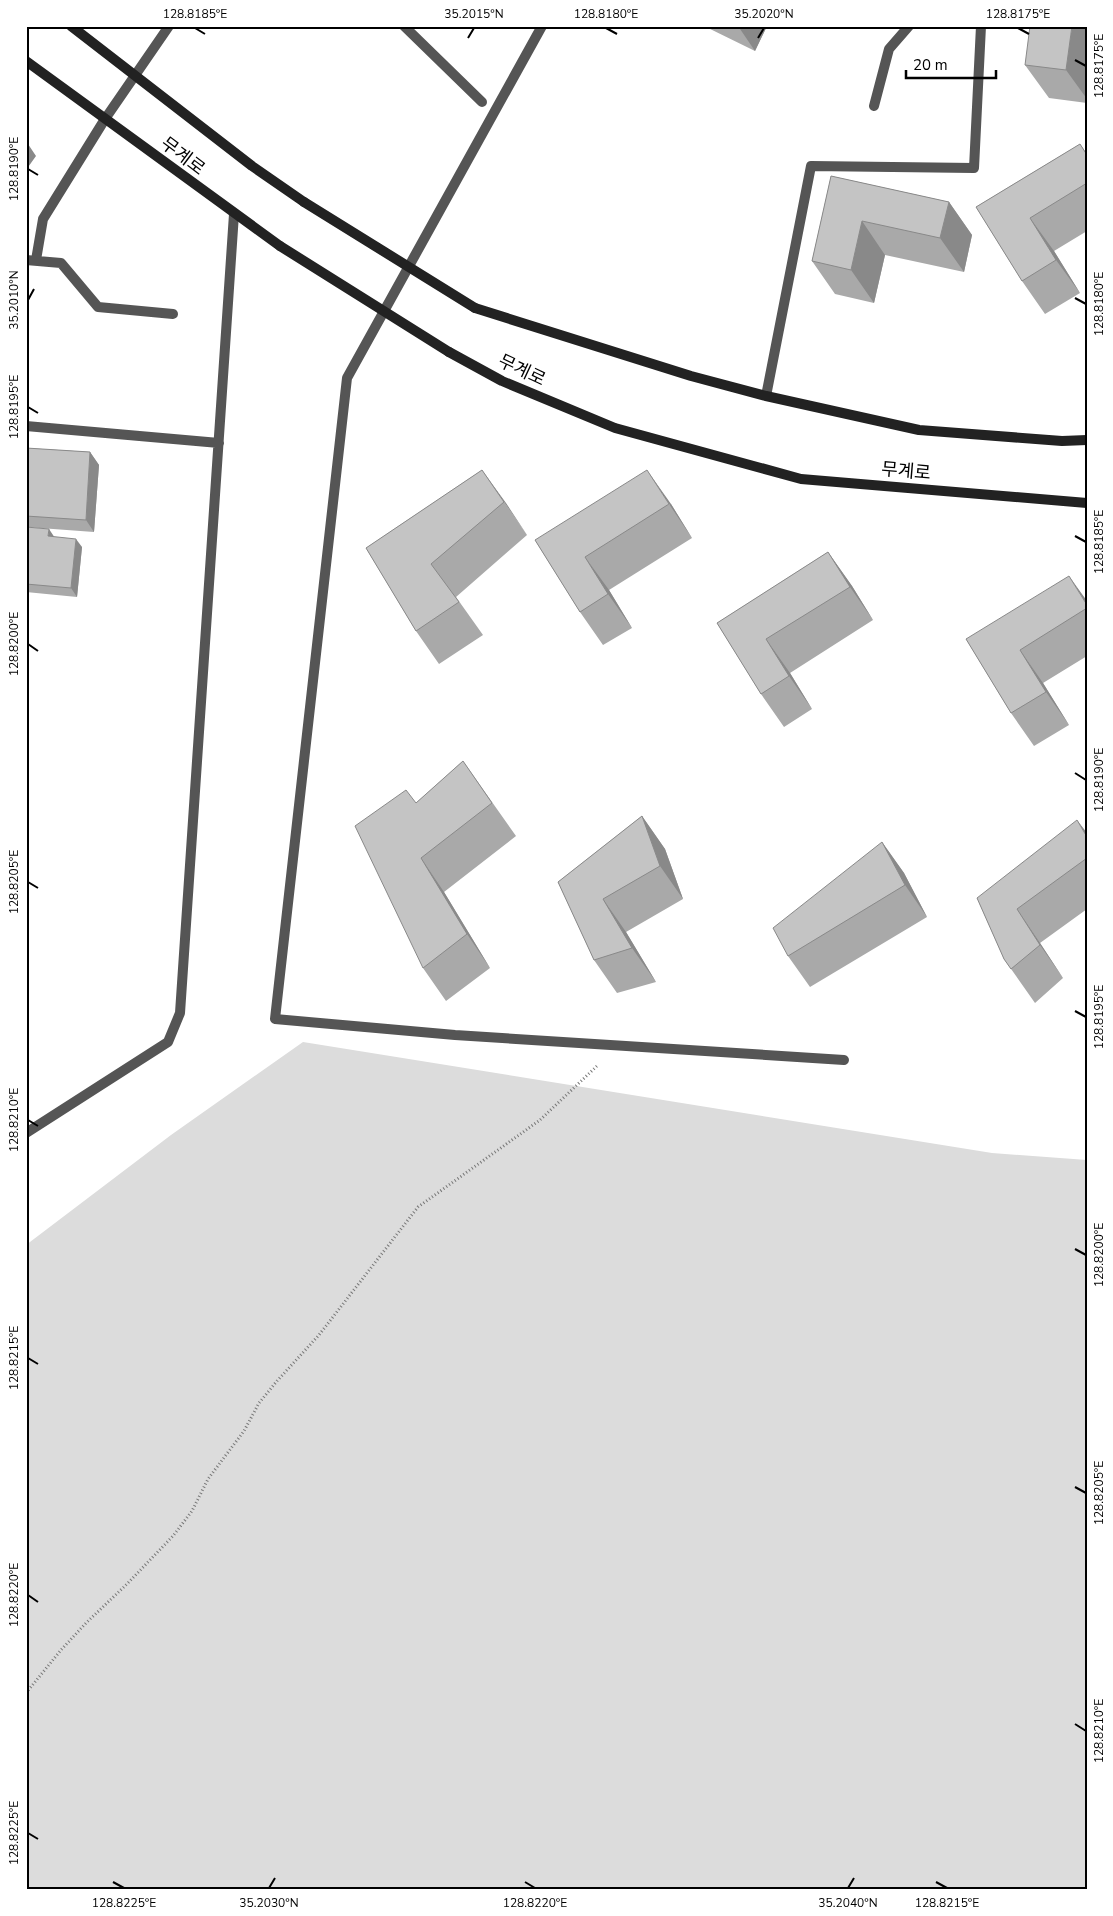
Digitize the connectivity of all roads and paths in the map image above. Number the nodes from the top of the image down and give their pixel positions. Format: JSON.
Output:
{"nodes":[{"id":1,"x":71,"y":26,"type":"edge"},
{"id":2,"x":169,"y":26,"type":"edge"},
{"id":3,"x":404,"y":26,"type":"edge"},
{"id":4,"x":542,"y":26,"type":"edge"},
{"id":5,"x":910,"y":26,"type":"edge"},
{"id":6,"x":981,"y":26,"type":"edge"},
{"id":7,"x":26,"y":61,"type":"edge"},
{"id":8,"x":136,"y":75,"type":"junction"},
{"id":9,"x":482,"y":102,"type":"dead end"},
{"id":10,"x":874,"y":106,"type":"dead end"},
{"id":11,"x":105,"y":119,"type":"junction"},
{"id":12,"x":234,"y":214,"type":"junction"},
{"id":13,"x":31,"y":260,"type":"edge"},
{"id":14,"x":173,"y":314,"type":"dead end"},
{"id":15,"x":766,"y":396,"type":"junction"},
{"id":16,"x":26,"y":426,"type":"edge"},
{"id":17,"x":1087,"y":440,"type":"edge"},
{"id":18,"x":219,"y":443,"type":"junction"},
{"id":19,"x":1087,"y":503,"type":"edge"},
{"id":20,"x":619,"y":1046,"type":"junction"},
{"id":21,"x":844,"y":1060,"type":"dead end"},
{"id":22,"x":26,"y":1133,"type":"edge"},
{"id":23,"x":26,"y":1693,"type":"edge"}],
"edges":[{"from":1,"to":8,"type":"main road","name":"무계로"},
{"from":2,"to":8,"type":"street"},
{"from":3,"to":9,"type":"street"},
{"from":4,"to":20,"type":"street"},
{"from":5,"to":10,"type":"street"},
{"from":6,"to":15,"type":"street"},
{"from":7,"to":11,"type":"main road","name":"무계로"},
{"from":8,"to":11,"type":"street"},
{"from":8,"to":15,"type":"main road","name":"무계로","bridge":true},
{"from":11,"to":12,"type":"main road","name":"무계로"},
{"from":11,"to":13,"type":"street"},
{"from":12,"to":18,"type":"street"},
{"from":12,"to":19,"type":"main road","name":"무계로","bridge":true},
{"from":13,"to":14,"type":"street"},
{"from":15,"to":17,"type":"main road","name":"무계로"},
{"from":16,"to":18,"type":"street"},
{"from":18,"to":22,"type":"street"},
{"from":20,"to":21,"type":"street"},
{"from":20,"to":23,"type":"path"}]}
